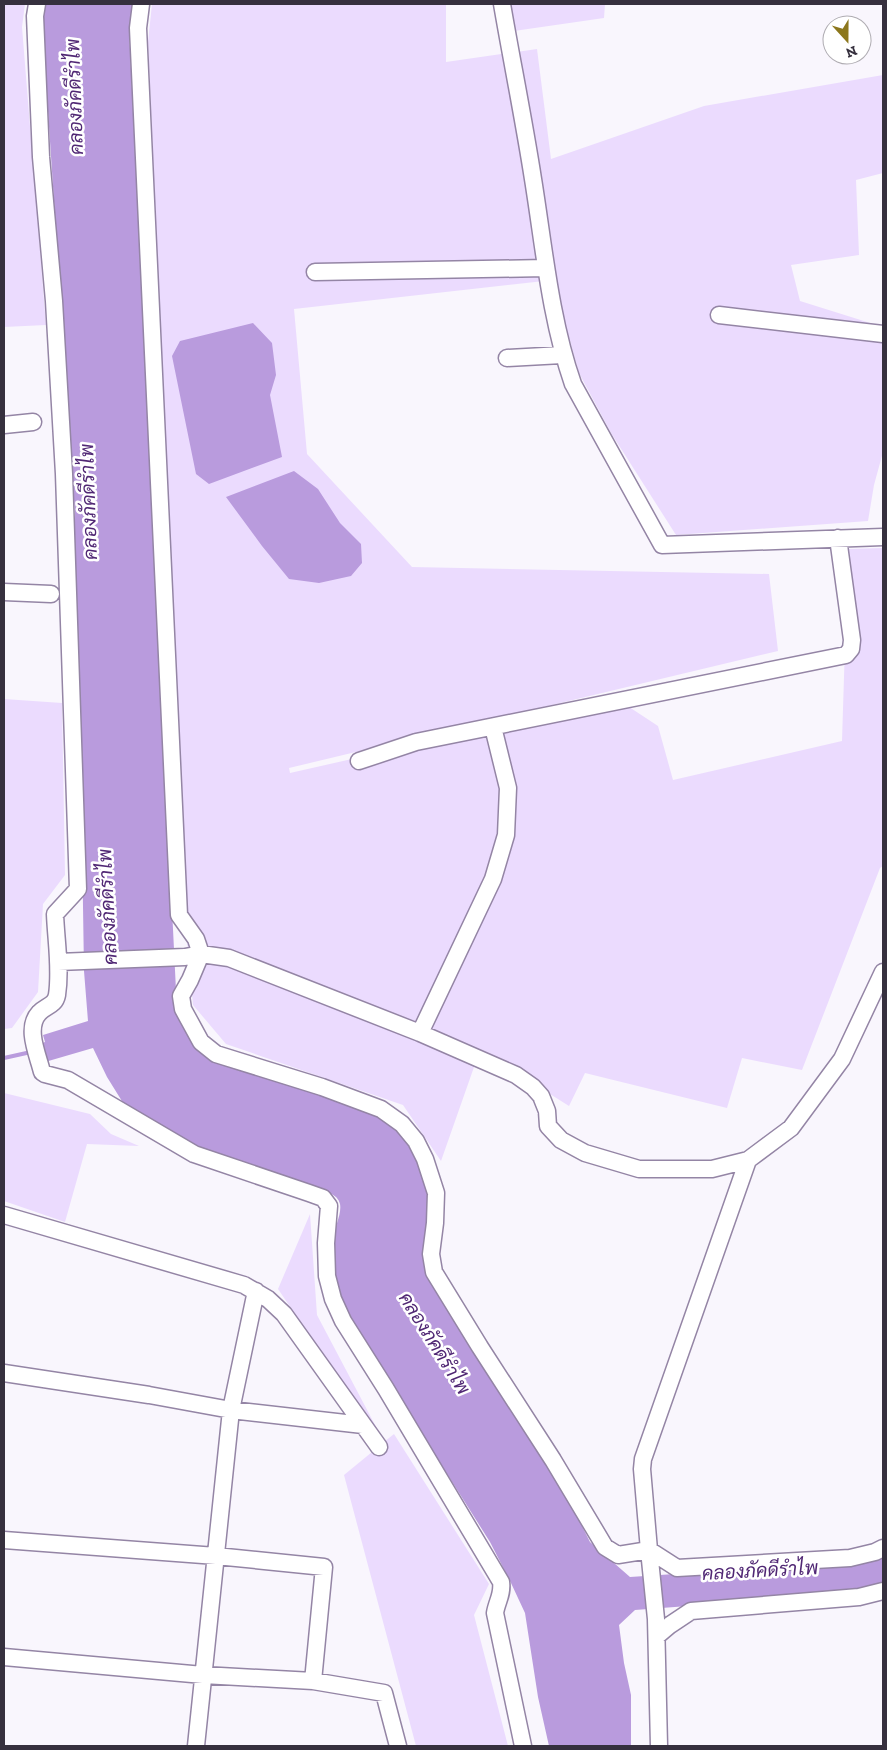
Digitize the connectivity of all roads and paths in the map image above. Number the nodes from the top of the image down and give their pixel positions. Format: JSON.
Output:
{"nodes":[{"id":1,"x":37,"y":4,"type":"edge"},
{"id":2,"x":141,"y":4,"type":"edge"},
{"id":3,"x":502,"y":4,"type":"edge"},
{"id":4,"x":546,"y":268,"type":"junction"},
{"id":5,"x":315,"y":272,"type":"dead end"},
{"id":6,"x":719,"y":315,"type":"dead end"},
{"id":7,"x":883,"y":334,"type":"edge"},
{"id":8,"x":562,"y":355,"type":"junction"},
{"id":9,"x":507,"y":358,"type":"dead end"},
{"id":10,"x":33,"y":422,"type":"dead end"},
{"id":11,"x":4,"y":425,"type":"edge"},
{"id":12,"x":883,"y":537,"type":"edge"},
{"id":13,"x":838,"y":538,"type":"junction"},
{"id":14,"x":4,"y":592,"type":"edge"},
{"id":15,"x":51,"y":594,"type":"dead end"},
{"id":16,"x":493,"y":727,"type":"junction"},
{"id":17,"x":358,"y":761,"type":"dead end"},
{"id":18,"x":193,"y":955,"type":"junction"},
{"id":19,"x":65,"y":962,"type":"junction"},
{"id":20,"x":883,"y":972,"type":"edge"},
{"id":21,"x":420,"y":1032,"type":"junction"},
{"id":22,"x":748,"y":1160,"type":"junction"},
{"id":23,"x":4,"y":1215,"type":"edge"},
{"id":24,"x":256,"y":1291,"type":"junction"},
{"id":25,"x":4,"y":1373,"type":"edge"},
{"id":26,"x":231,"y":1410,"type":"junction"},
{"id":27,"x":364,"y":1425,"type":"junction"},
{"id":28,"x":379,"y":1446,"type":"dead end"},
{"id":29,"x":4,"y":1540,"type":"edge"},
{"id":30,"x":883,"y":1548,"type":"edge"},
{"id":31,"x":650,"y":1555,"type":"junction"},
{"id":32,"x":216,"y":1556,"type":"junction"},
{"id":33,"x":883,"y":1591,"type":"edge"},
{"id":34,"x":657,"y":1636,"type":"junction"},
{"id":35,"x":4,"y":1657,"type":"edge"},
{"id":36,"x":203,"y":1675,"type":"junction"},
{"id":37,"x":313,"y":1682,"type":"junction"},
{"id":38,"x":196,"y":1746,"type":"edge"},
{"id":39,"x":398,"y":1746,"type":"edge"},
{"id":40,"x":523,"y":1746,"type":"edge"},
{"id":41,"x":659,"y":1746,"type":"edge"}],
"edges":[{"from":1,"to":19,"type":"street"},
{"from":2,"to":18,"type":"street"},
{"from":3,"to":4,"type":"street"},
{"from":4,"to":5,"type":"street"},
{"from":4,"to":8,"type":"street"},
{"from":6,"to":7,"type":"street"},
{"from":8,"to":9,"type":"street"},
{"from":8,"to":13,"type":"street"},
{"from":10,"to":11,"type":"street"},
{"from":12,"to":13,"type":"street"},
{"from":13,"to":16,"type":"street"},
{"from":14,"to":15,"type":"street"},
{"from":16,"to":17,"type":"street"},
{"from":16,"to":21,"type":"street"},
{"from":18,"to":19,"type":"street"},
{"from":18,"to":21,"type":"street"},
{"from":18,"to":31,"type":"street"},
{"from":19,"to":40,"type":"street"},
{"from":20,"to":22,"type":"street"},
{"from":21,"to":22,"type":"street"},
{"from":22,"to":31,"type":"street"},
{"from":23,"to":24,"type":"street"},
{"from":24,"to":26,"type":"street"},
{"from":24,"to":27,"type":"street"},
{"from":25,"to":26,"type":"street"},
{"from":26,"to":27,"type":"street"},
{"from":26,"to":32,"type":"street"},
{"from":27,"to":28,"type":"street"},
{"from":29,"to":32,"type":"street"},
{"from":30,"to":31,"type":"street"},
{"from":31,"to":34,"type":"street"},
{"from":32,"to":36,"type":"street"},
{"from":32,"to":37,"type":"street"},
{"from":33,"to":34,"type":"street"},
{"from":34,"to":41,"type":"street"},
{"from":35,"to":36,"type":"street"},
{"from":36,"to":37,"type":"street"},
{"from":36,"to":38,"type":"street"},
{"from":37,"to":39,"type":"street"}]}
